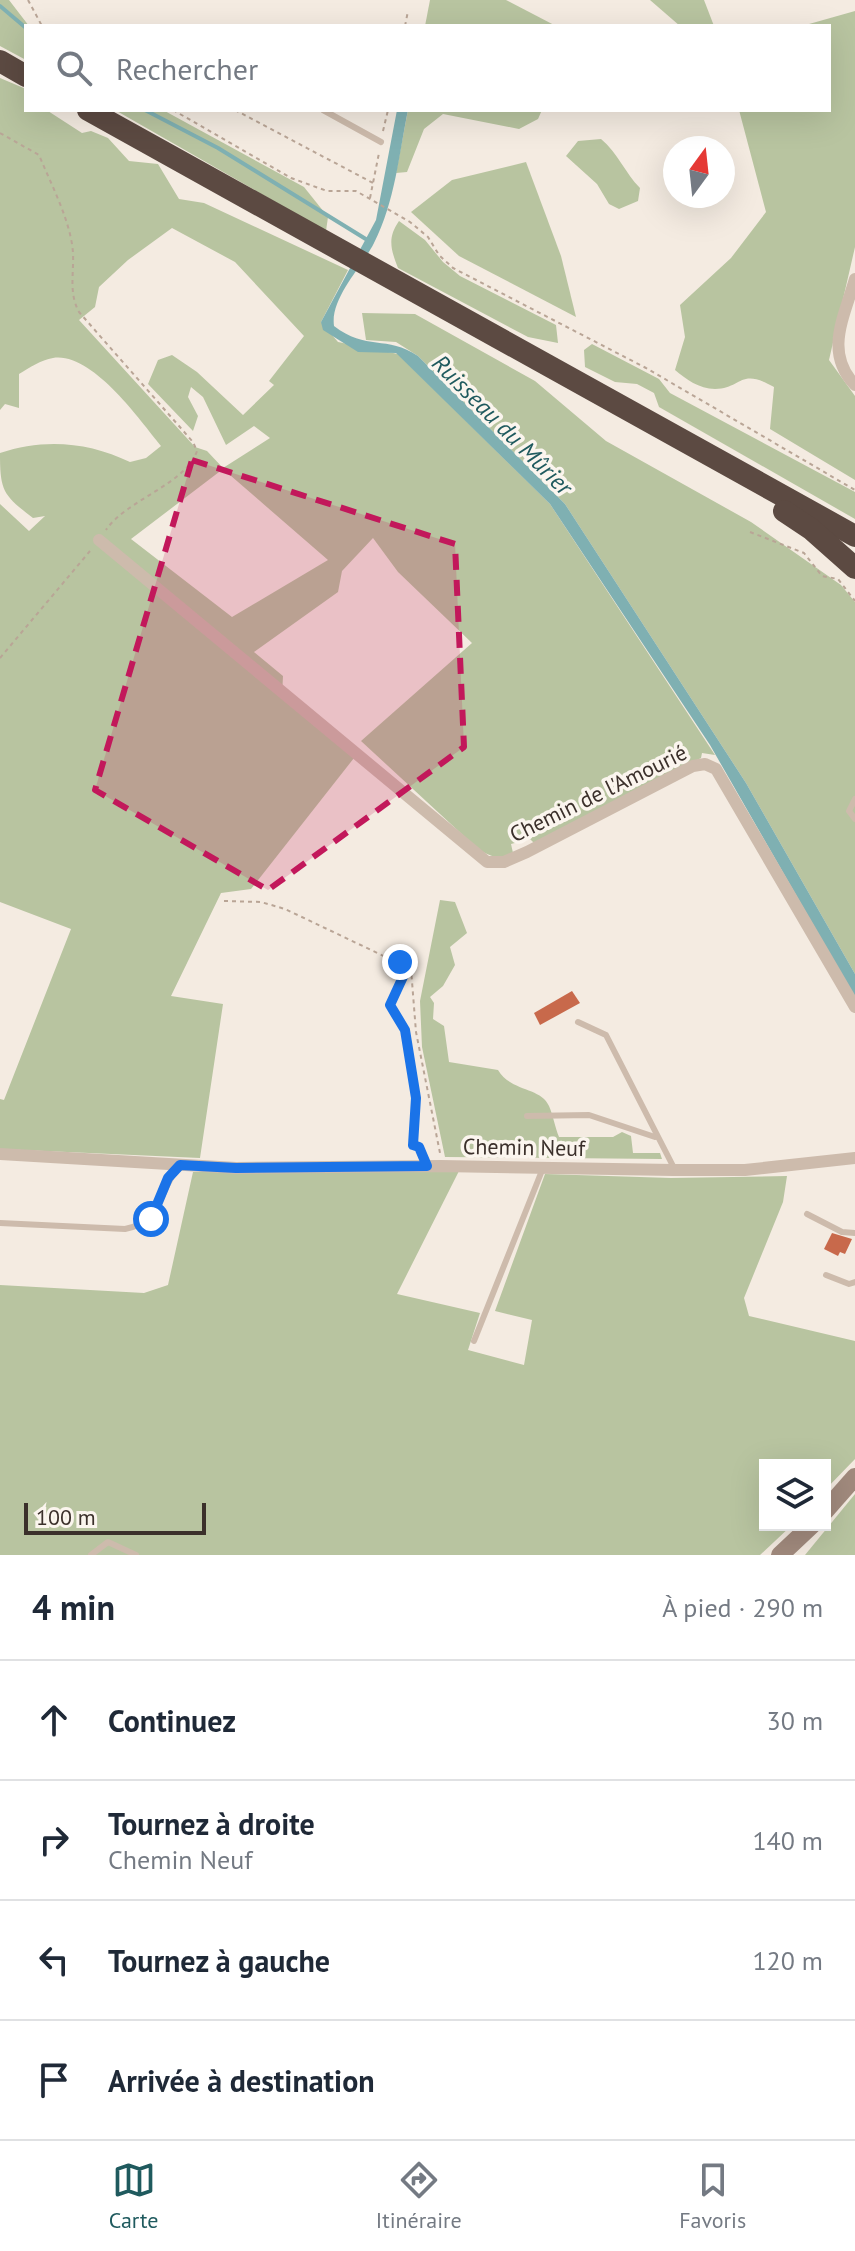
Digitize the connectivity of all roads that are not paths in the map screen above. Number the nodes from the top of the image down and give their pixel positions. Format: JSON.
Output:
{"nodes":[{"id":1,"x":0,"y":61,"type":"edge"},
{"id":2,"x":24,"y":75,"type":"edge"},
{"id":3,"x":92,"y":112,"type":"edge"},
{"id":4,"x":327,"y":112,"type":"edge"},
{"id":5,"x":381,"y":142,"type":"road end"},
{"id":6,"x":855,"y":279,"type":"edge"},
{"id":7,"x":855,"y":385,"type":"edge"},
{"id":8,"x":643,"y":419,"type":"junction"},
{"id":9,"x":721,"y":461,"type":"junction"},
{"id":10,"x":855,"y":529,"type":"edge"},
{"id":11,"x":855,"y":536,"type":"edge"},
{"id":12,"x":99,"y":540,"type":"road end"},
{"id":13,"x":855,"y":568,"type":"edge"},
{"id":14,"x":855,"y":799,"type":"edge"},
{"id":15,"x":855,"y":819,"type":"edge"},
{"id":16,"x":855,"y":1007,"type":"edge"},
{"id":17,"x":578,"y":1022,"type":"dead end"},
{"id":18,"x":527,"y":1116,"type":"dead end"},
{"id":19,"x":656,"y":1137,"type":"junction"},
{"id":20,"x":0,"y":1154,"type":"edge"},
{"id":21,"x":855,"y":1158,"type":"edge"},
{"id":22,"x":180,"y":1165,"type":"junction"},
{"id":23,"x":543,"y":1168,"type":"junction"},
{"id":24,"x":675,"y":1170,"type":"junction"},
{"id":25,"x":807,"y":1214,"type":"dead end"},
{"id":26,"x":0,"y":1223,"type":"edge"},
{"id":27,"x":855,"y":1233,"type":"edge"},
{"id":28,"x":826,"y":1275,"type":"dead end"},
{"id":29,"x":855,"y":1282,"type":"edge"},
{"id":30,"x":474,"y":1341,"type":"dead end"},
{"id":31,"x":855,"y":1477,"type":"edge"},
{"id":32,"x":831,"y":1504,"type":"edge"},
{"id":33,"x":806,"y":1531,"type":"edge"},
{"id":34,"x":91,"y":1555,"type":"edge"},
{"id":35,"x":136,"y":1555,"type":"edge"},
{"id":36,"x":780,"y":1555,"type":"edge"}],
"edges":[{"from":1,"to":2,"type":"highway"},
{"from":3,"to":8,"type":"highway"},
{"from":4,"to":5,"type":"lane"},
{"from":6,"to":7,"type":"street"},
{"from":8,"to":9,"type":"highway"},
{"from":8,"to":13,"type":"highway"},
{"from":9,"to":10,"type":"highway"},
{"from":9,"to":11,"type":"highway"},
{"from":12,"to":16,"type":"street","name":"Chemin de l'Amourié"},
{"from":14,"to":15,"type":"lane"},
{"from":17,"to":19,"type":"lane"},
{"from":18,"to":19,"type":"lane"},
{"from":19,"to":24,"type":"lane"},
{"from":20,"to":22,"type":"street","name":"Chemin Neuf"},
{"from":21,"to":24,"type":"street","name":"Chemin Neuf"},
{"from":22,"to":23,"type":"street","name":"Chemin Neuf"},
{"from":22,"to":26,"type":"lane"},
{"from":23,"to":24,"type":"street","name":"Chemin Neuf"},
{"from":23,"to":30,"type":"lane"},
{"from":25,"to":27,"type":"lane"},
{"from":28,"to":29,"type":"lane"},
{"from":31,"to":32,"type":"main road"},
{"from":33,"to":36,"type":"main road"},
{"from":34,"to":35,"type":"lane"}]}
